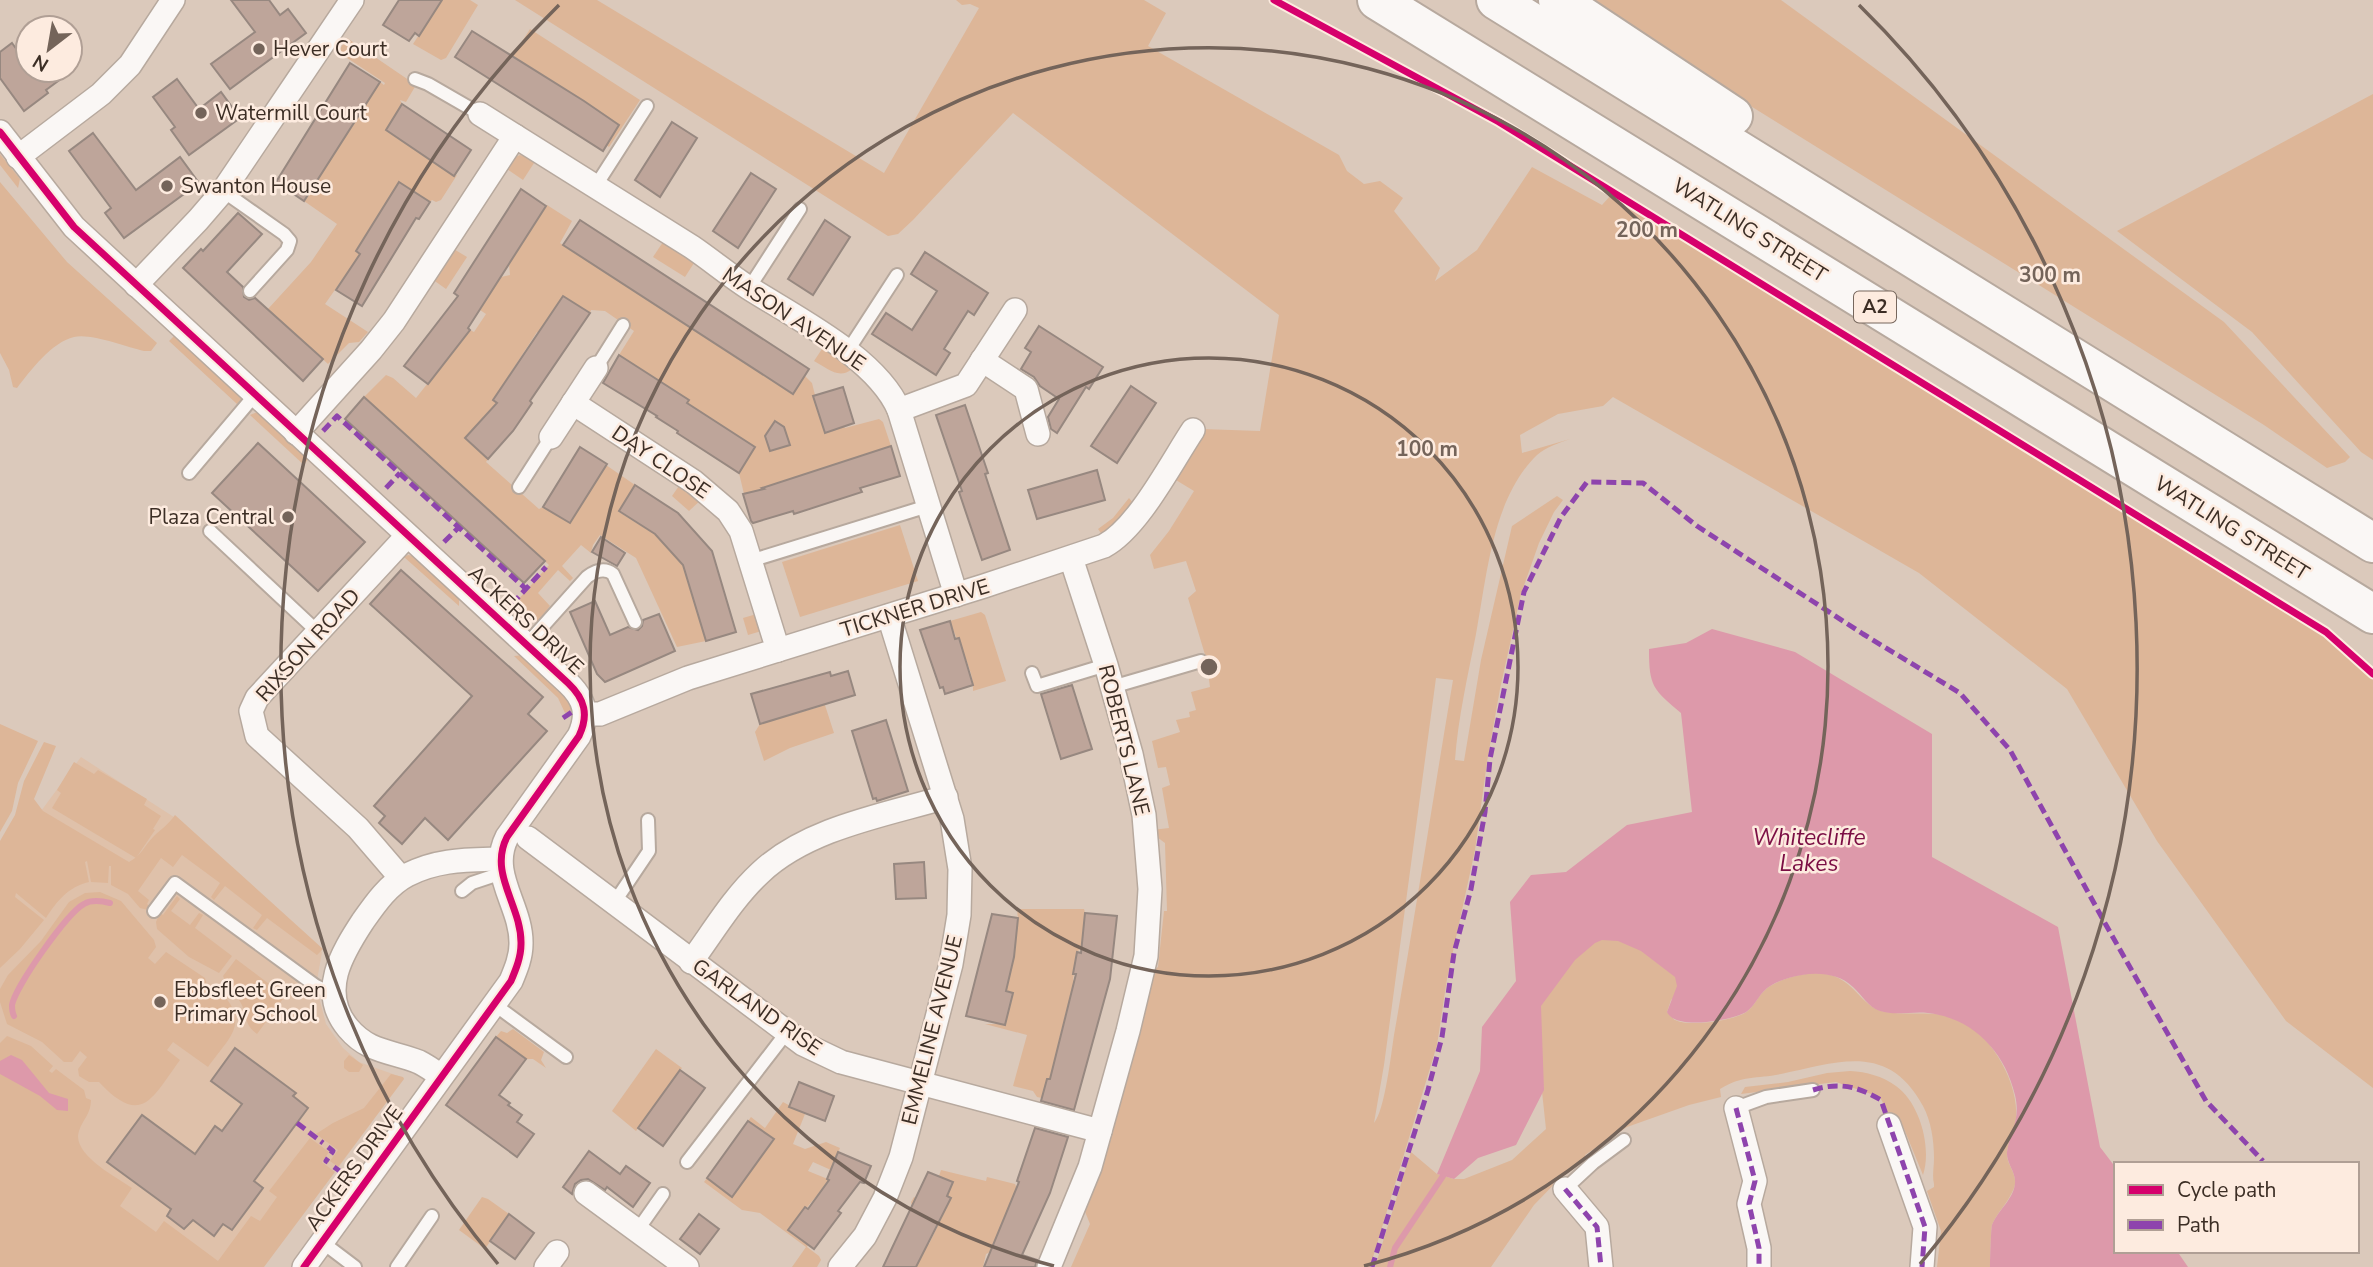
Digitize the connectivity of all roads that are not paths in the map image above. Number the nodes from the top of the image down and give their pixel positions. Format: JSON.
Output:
{"nodes":[{"id":1,"x":173,"y":0,"type":"edge"},
{"id":2,"x":352,"y":0,"type":"edge"},
{"id":3,"x":1377,"y":0,"type":"edge"},
{"id":4,"x":1496,"y":0,"type":"edge"},
{"id":5,"x":1558,"y":0,"type":"edge"},
{"id":6,"x":415,"y":79,"type":"dead end"},
{"id":7,"x":647,"y":106,"type":"dead end"},
{"id":8,"x":480,"y":114,"type":"joint"},
{"id":9,"x":0,"y":132,"type":"edge"},
{"id":10,"x":514,"y":136,"type":"junction"},
{"id":11,"x":18,"y":157,"type":"junction"},
{"id":12,"x":595,"y":187,"type":"junction"},
{"id":13,"x":223,"y":191,"type":"junction"},
{"id":14,"x":800,"y":209,"type":"dead end"},
{"id":15,"x":897,"y":275,"type":"dead end"},
{"id":16,"x":136,"y":285,"type":"junction"},
{"id":17,"x":749,"y":288,"type":"junction"},
{"id":18,"x":250,"y":291,"type":"dead end"},
{"id":19,"x":1015,"y":310,"type":"dead end"},
{"id":20,"x":623,"y":325,"type":"dead end"},
{"id":21,"x":847,"y":352,"type":"junction"},
{"id":22,"x":982,"y":360,"type":"junction"},
{"id":23,"x":596,"y":368,"type":"joint"},
{"id":24,"x":2101,"y":375,"type":"junction"},
{"id":25,"x":255,"y":395,"type":"junction"},
{"id":26,"x":573,"y":403,"type":"junction"},
{"id":27,"x":899,"y":410,"type":"junction"},
{"id":28,"x":1193,"y":430,"type":"dead end"},
{"id":29,"x":296,"y":433,"type":"junction"},
{"id":30,"x":1038,"y":434,"type":"dead end"},
{"id":31,"x":551,"y":437,"type":"joint"},
{"id":32,"x":189,"y":473,"type":"dead end"},
{"id":33,"x":519,"y":487,"type":"dead end"},
{"id":34,"x":928,"y":506,"type":"junction"},
{"id":35,"x":210,"y":531,"type":"dead end"},
{"id":36,"x":407,"y":536,"type":"junction"},
{"id":37,"x":2373,"y":543,"type":"edge"},
{"id":38,"x":1071,"y":558,"type":"junction"},
{"id":39,"x":750,"y":561,"type":"junction"},
{"id":40,"x":956,"y":595,"type":"junction"},
{"id":41,"x":2373,"y":614,"type":"edge"},
{"id":42,"x":889,"y":616,"type":"junction"},
{"id":43,"x":635,"y":622,"type":"dead end"},
{"id":44,"x":319,"y":633,"type":"junction"},
{"id":45,"x":527,"y":644,"type":"junction"},
{"id":46,"x":778,"y":650,"type":"junction"},
{"id":47,"x":1201,"y":661,"type":"dead end"},
{"id":48,"x":1032,"y":673,"type":"dead end"},
{"id":49,"x":1109,"y":676,"type":"junction"},
{"id":50,"x":586,"y":714,"type":"junction"},
{"id":51,"x":946,"y":797,"type":"junction"},
{"id":52,"x":648,"y":820,"type":"dead end"},
{"id":53,"x":528,"y":838,"type":"dead end"},
{"id":54,"x":501,"y":866,"type":"junction"},
{"id":55,"x":401,"y":878,"type":"junction"},
{"id":56,"x":462,"y":891,"type":"dead end"},
{"id":57,"x":614,"y":903,"type":"junction"},
{"id":58,"x":154,"y":911,"type":"dead end"},
{"id":59,"x":691,"y":961,"type":"junction"},
{"id":60,"x":335,"y":995,"type":"junction"},
{"id":61,"x":495,"y":1005,"type":"junction"},
{"id":62,"x":787,"y":1032,"type":"junction"},
{"id":63,"x":566,"y":1057,"type":"dead end"},
{"id":64,"x":441,"y":1076,"type":"junction"},
{"id":65,"x":921,"y":1084,"type":"junction"},
{"id":66,"x":1813,"y":1090,"type":"dead end"},
{"id":67,"x":1736,"y":1108,"type":"joint"},
{"id":68,"x":1889,"y":1125,"type":"dead end"},
{"id":69,"x":1100,"y":1131,"type":"junction"},
{"id":70,"x":1624,"y":1140,"type":"dead end"},
{"id":71,"x":687,"y":1162,"type":"dead end"},
{"id":72,"x":1565,"y":1189,"type":"joint"},
{"id":73,"x":586,"y":1193,"type":"dead end"},
{"id":74,"x":663,"y":1194,"type":"dead end"},
{"id":75,"x":432,"y":1216,"type":"dead end"},
{"id":76,"x":636,"y":1231,"type":"junction"},
{"id":77,"x":322,"y":1242,"type":"junction"},
{"id":78,"x":303,"y":1267,"type":"edge"},
{"id":79,"x":355,"y":1267,"type":"edge"},
{"id":80,"x":397,"y":1267,"type":"edge"},
{"id":81,"x":687,"y":1267,"type":"edge"},
{"id":82,"x":840,"y":1267,"type":"edge"},
{"id":83,"x":1049,"y":1267,"type":"edge"},
{"id":84,"x":1601,"y":1267,"type":"edge"},
{"id":85,"x":1759,"y":1267,"type":"edge"},
{"id":86,"x":1922,"y":1267,"type":"edge"}],
"edges":[{"from":1,"to":11,"type":"street"},
{"from":2,"to":13,"type":"street"},
{"from":3,"to":41,"type":"highway","name":"WATLING STREET","number":"A2"},
{"from":4,"to":24,"type":"highway"},
{"from":5,"to":24,"type":"highway"},
{"from":6,"to":8,"type":"lane"},
{"from":7,"to":12,"type":"lane"},
{"from":8,"to":10,"type":"street","name":"MASON AVENUE"},
{"from":9,"to":11,"type":"street","name":"ACKERS DRIVE"},
{"from":10,"to":12,"type":"street","name":"MASON AVENUE"},
{"from":10,"to":29,"type":"street"},
{"from":11,"to":16,"type":"street","name":"ACKERS DRIVE"},
{"from":12,"to":17,"type":"street","name":"MASON AVENUE"},
{"from":13,"to":16,"type":"street"},
{"from":13,"to":18,"type":"lane"},
{"from":14,"to":17,"type":"lane"},
{"from":15,"to":21,"type":"lane"},
{"from":16,"to":25,"type":"street","name":"ACKERS DRIVE"},
{"from":17,"to":21,"type":"street","name":"MASON AVENUE"},
{"from":19,"to":22,"type":"street"},
{"from":20,"to":23,"type":"lane"},
{"from":21,"to":27,"type":"street","name":"MASON AVENUE"},
{"from":22,"to":27,"type":"street"},
{"from":22,"to":30,"type":"street"},
{"from":23,"to":26,"type":"street"},
{"from":24,"to":37,"type":"highway"},
{"from":25,"to":29,"type":"street","name":"ACKERS DRIVE"},
{"from":25,"to":32,"type":"lane"},
{"from":26,"to":31,"type":"street"},
{"from":26,"to":39,"type":"street","name":"DAY CLOSE"},
{"from":27,"to":34,"type":"street","name":"MASON AVENUE"},
{"from":28,"to":38,"type":"street","name":"TICKNER DRIVE"},
{"from":29,"to":36,"type":"street","name":"ACKERS DRIVE"},
{"from":31,"to":33,"type":"lane"},
{"from":34,"to":39,"type":"lane"},
{"from":34,"to":40,"type":"street","name":"MASON AVENUE"},
{"from":35,"to":44,"type":"lane"},
{"from":36,"to":44,"type":"street","name":"RIXSON ROAD"},
{"from":36,"to":45,"type":"street","name":"ACKERS DRIVE"},
{"from":38,"to":40,"type":"street","name":"TICKNER DRIVE"},
{"from":38,"to":49,"type":"street","name":"ROBERTS LANE"},
{"from":39,"to":46,"type":"street","name":"DAY CLOSE"},
{"from":40,"to":42,"type":"street","name":"TICKNER DRIVE"},
{"from":42,"to":46,"type":"street","name":"TICKNER DRIVE"},
{"from":42,"to":51,"type":"street","name":"EMMELINE AVENUE"},
{"from":43,"to":45,"type":"lane"},
{"from":44,"to":55,"type":"street","name":"RIXSON ROAD"},
{"from":45,"to":50,"type":"street","name":"ACKERS DRIVE"},
{"from":46,"to":50,"type":"street","name":"TICKNER DRIVE"},
{"from":47,"to":49,"type":"lane"},
{"from":48,"to":49,"type":"lane"},
{"from":49,"to":69,"type":"street","name":"ROBERTS LANE"},
{"from":50,"to":54,"type":"street"},
{"from":51,"to":59,"type":"street"},
{"from":51,"to":65,"type":"street","name":"EMMELINE AVENUE"},
{"from":52,"to":57,"type":"lane"},
{"from":53,"to":57,"type":"street","name":"GARLAND RISE"},
{"from":54,"to":55,"type":"street"},
{"from":54,"to":56,"type":"lane"},
{"from":54,"to":61,"type":"street","name":"ACKERS DRIVE"},
{"from":55,"to":60,"type":"street"},
{"from":57,"to":59,"type":"street","name":"GARLAND RISE"},
{"from":58,"to":60,"type":"lane"},
{"from":59,"to":62,"type":"street","name":"GARLAND RISE"},
{"from":60,"to":64,"type":"street"},
{"from":61,"to":63,"type":"lane"},
{"from":61,"to":64,"type":"street","name":"ACKERS DRIVE"},
{"from":62,"to":65,"type":"street","name":"GARLAND RISE"},
{"from":62,"to":71,"type":"lane"},
{"from":64,"to":77,"type":"street","name":"ACKERS DRIVE"},
{"from":65,"to":69,"type":"street","name":"GARLAND RISE"},
{"from":65,"to":82,"type":"street","name":"EMMELINE AVENUE"},
{"from":66,"to":67,"type":"lane"},
{"from":67,"to":85,"type":"street"},
{"from":68,"to":86,"type":"street"},
{"from":69,"to":83,"type":"street","name":"ROBERTS LANE"},
{"from":70,"to":72,"type":"lane"},
{"from":72,"to":84,"type":"street"},
{"from":73,"to":76,"type":"street"},
{"from":74,"to":76,"type":"lane"},
{"from":75,"to":80,"type":"lane"},
{"from":76,"to":81,"type":"street"},
{"from":77,"to":78,"type":"street","name":"ACKERS DRIVE"},
{"from":77,"to":79,"type":"lane"}]}
